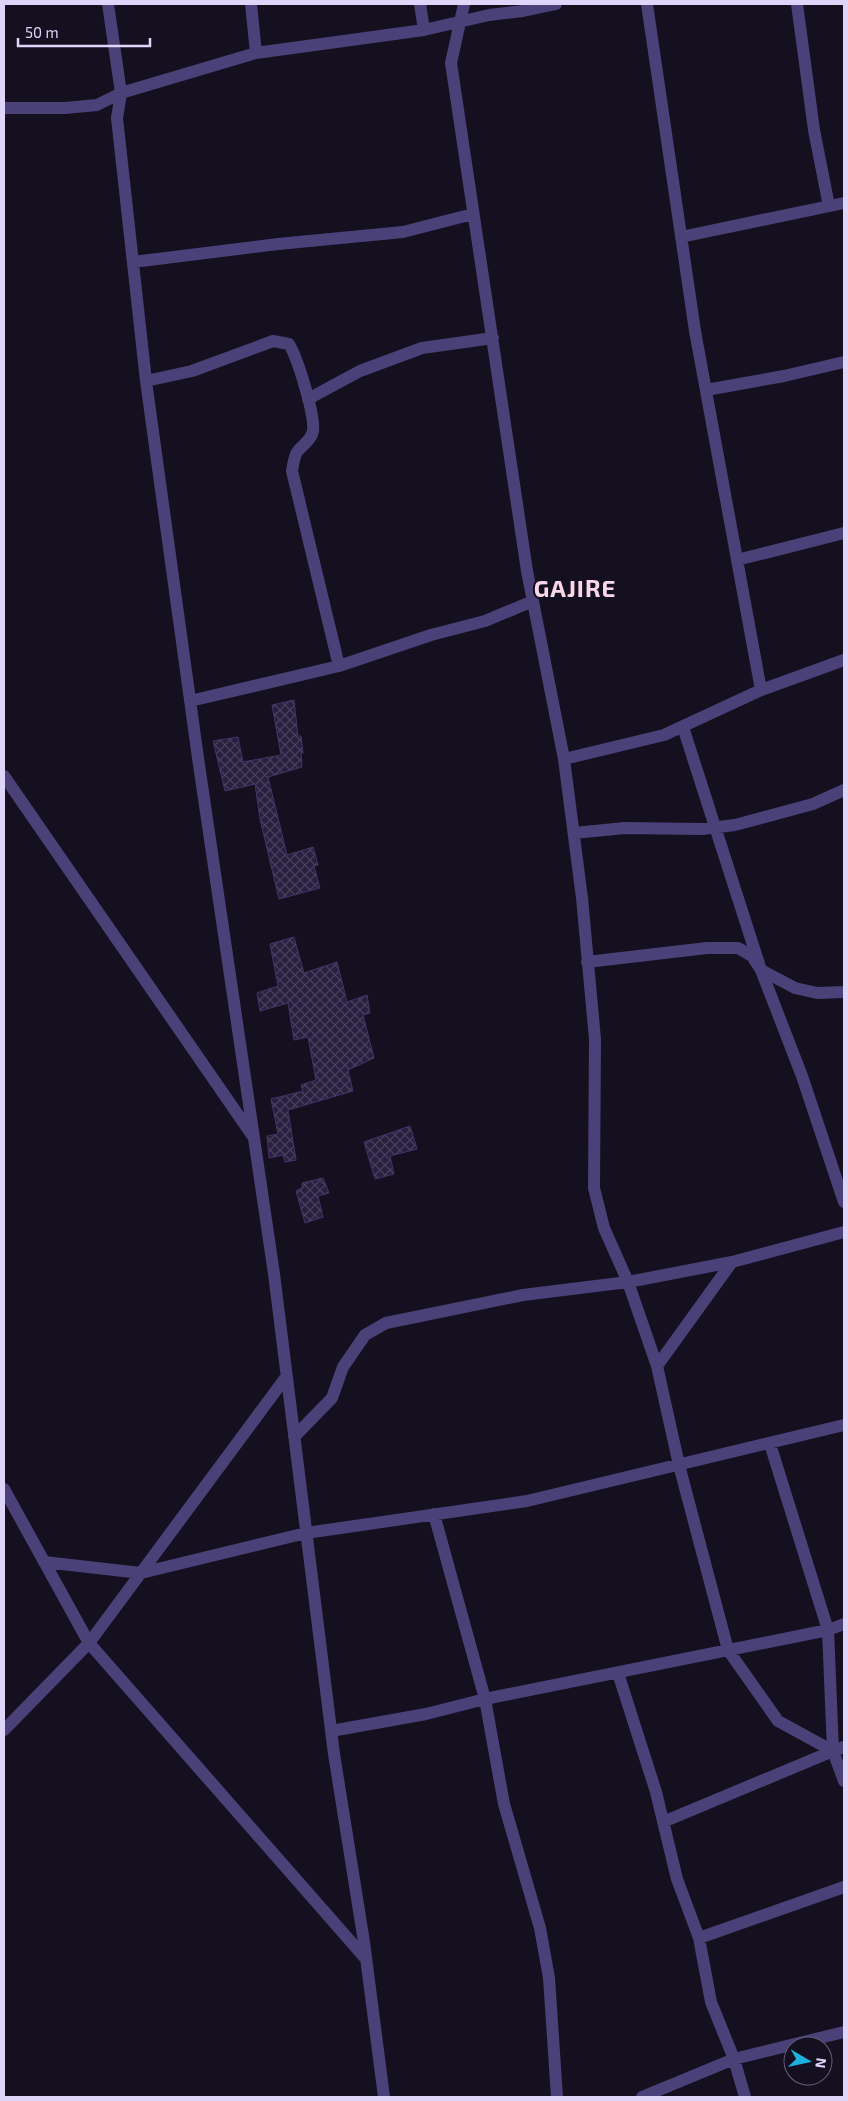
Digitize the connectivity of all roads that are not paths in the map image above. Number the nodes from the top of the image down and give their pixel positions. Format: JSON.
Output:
{"nodes":[{"id":1,"x":108,"y":4,"type":"edge"},
{"id":2,"x":251,"y":4,"type":"edge"},
{"id":3,"x":420,"y":4,"type":"edge"},
{"id":4,"x":464,"y":4,"type":"edge"},
{"id":5,"x":556,"y":4,"type":"edge"},
{"id":6,"x":647,"y":4,"type":"edge"},
{"id":7,"x":797,"y":4,"type":"edge"},
{"id":8,"x":460,"y":22,"type":"junction"},
{"id":9,"x":424,"y":30,"type":"junction"},
{"id":10,"x":256,"y":54,"type":"junction"},
{"id":11,"x":121,"y":93,"type":"junction"},
{"id":12,"x":4,"y":108,"type":"edge"},
{"id":13,"x":844,"y":203,"type":"edge"},
{"id":14,"x":829,"y":206,"type":"junction"},
{"id":15,"x":473,"y":214,"type":"junction"},
{"id":16,"x":682,"y":237,"type":"junction"},
{"id":17,"x":133,"y":262,"type":"junction"},
{"id":18,"x":493,"y":338,"type":"junction"},
{"id":19,"x":844,"y":362,"type":"edge"},
{"id":20,"x":146,"y":381,"type":"junction"},
{"id":21,"x":706,"y":390,"type":"junction"},
{"id":22,"x":308,"y":399,"type":"junction"},
{"id":23,"x":844,"y":533,"type":"edge"},
{"id":24,"x":737,"y":560,"type":"junction"},
{"id":25,"x":533,"y":601,"type":"junction"},
{"id":26,"x":844,"y":660,"type":"edge"},
{"id":27,"x":339,"y":666,"type":"junction"},
{"id":28,"x":761,"y":690,"type":"junction"},
{"id":29,"x":190,"y":701,"type":"junction"},
{"id":30,"x":683,"y":726,"type":"junction"},
{"id":31,"x":564,"y":759,"type":"junction"},
{"id":32,"x":4,"y":776,"type":"edge"},
{"id":33,"x":844,"y":790,"type":"edge"},
{"id":34,"x":715,"y":828,"type":"junction"},
{"id":35,"x":574,"y":833,"type":"junction"},
{"id":36,"x":587,"y":962,"type":"junction"},
{"id":37,"x":761,"y":970,"type":"junction"},
{"id":38,"x":844,"y":992,"type":"edge"},
{"id":39,"x":253,"y":1137,"type":"junction"},
{"id":40,"x":841,"y":1185,"type":"edge"},
{"id":41,"x":844,"y":1202,"type":"edge"},
{"id":42,"x":844,"y":1232,"type":"edge"},
{"id":43,"x":732,"y":1262,"type":"junction"},
{"id":44,"x":628,"y":1282,"type":"junction"},
{"id":45,"x":657,"y":1366,"type":"junction"},
{"id":46,"x":286,"y":1377,"type":"junction"},
{"id":47,"x":844,"y":1425,"type":"edge"},
{"id":48,"x":294,"y":1437,"type":"junction"},
{"id":49,"x":770,"y":1444,"type":"junction"},
{"id":50,"x":679,"y":1465,"type":"junction"},
{"id":51,"x":4,"y":1489,"type":"edge"},
{"id":52,"x":434,"y":1514,"type":"junction"},
{"id":53,"x":306,"y":1533,"type":"junction"},
{"id":54,"x":44,"y":1562,"type":"junction"},
{"id":55,"x":141,"y":1573,"type":"junction"},
{"id":56,"x":844,"y":1624,"type":"edge"},
{"id":57,"x":828,"y":1630,"type":"junction"},
{"id":58,"x":89,"y":1644,"type":"junction"},
{"id":59,"x":728,"y":1650,"type":"junction"},
{"id":60,"x":618,"y":1673,"type":"junction"},
{"id":61,"x":485,"y":1699,"type":"junction"},
{"id":62,"x":4,"y":1730,"type":"edge"},
{"id":63,"x":331,"y":1731,"type":"junction"},
{"id":64,"x":838,"y":1749,"type":"edge"},
{"id":65,"x":844,"y":1781,"type":"edge"},
{"id":66,"x":663,"y":1822,"type":"junction"},
{"id":67,"x":844,"y":1887,"type":"edge"},
{"id":68,"x":699,"y":1938,"type":"junction"},
{"id":69,"x":366,"y":1959,"type":"junction"},
{"id":70,"x":844,"y":2032,"type":"edge"},
{"id":71,"x":734,"y":2059,"type":"junction"},
{"id":72,"x":384,"y":2097,"type":"edge"},
{"id":73,"x":557,"y":2097,"type":"edge"},
{"id":74,"x":642,"y":2097,"type":"edge"},
{"id":75,"x":745,"y":2097,"type":"edge"}],
"edges":[{"from":1,"to":11,"type":"street"},
{"from":2,"to":10,"type":"street"},
{"from":3,"to":9,"type":"street"},
{"from":4,"to":8,"type":"street"},
{"from":5,"to":8,"type":"street"},
{"from":6,"to":16,"type":"street"},
{"from":7,"to":14,"type":"street"},
{"from":8,"to":9,"type":"street"},
{"from":8,"to":15,"type":"street"},
{"from":9,"to":10,"type":"street"},
{"from":10,"to":11,"type":"street"},
{"from":11,"to":12,"type":"street"},
{"from":11,"to":17,"type":"street"},
{"from":13,"to":14,"type":"street"},
{"from":14,"to":16,"type":"street"},
{"from":15,"to":17,"type":"street"},
{"from":15,"to":18,"type":"street"},
{"from":16,"to":21,"type":"street"},
{"from":17,"to":20,"type":"street"},
{"from":18,"to":22,"type":"street"},
{"from":18,"to":25,"type":"street"},
{"from":19,"to":21,"type":"street"},
{"from":20,"to":22,"type":"street"},
{"from":20,"to":29,"type":"street"},
{"from":21,"to":24,"type":"street"},
{"from":22,"to":27,"type":"street"},
{"from":23,"to":24,"type":"street"},
{"from":24,"to":28,"type":"street"},
{"from":25,"to":27,"type":"street"},
{"from":25,"to":31,"type":"street"},
{"from":26,"to":28,"type":"street"},
{"from":27,"to":29,"type":"street"},
{"from":28,"to":30,"type":"street"},
{"from":29,"to":39,"type":"street"},
{"from":30,"to":31,"type":"street"},
{"from":30,"to":34,"type":"street"},
{"from":31,"to":35,"type":"street"},
{"from":32,"to":39,"type":"street"},
{"from":33,"to":34,"type":"street"},
{"from":34,"to":35,"type":"street"},
{"from":34,"to":37,"type":"street"},
{"from":35,"to":36,"type":"street"},
{"from":36,"to":37,"type":"street"},
{"from":36,"to":44,"type":"street"},
{"from":37,"to":38,"type":"street"},
{"from":37,"to":40,"type":"street"},
{"from":39,"to":46,"type":"street"},
{"from":40,"to":41,"type":"street"},
{"from":42,"to":43,"type":"street"},
{"from":43,"to":44,"type":"street"},
{"from":43,"to":45,"type":"street"},
{"from":44,"to":45,"type":"street"},
{"from":44,"to":48,"type":"street"},
{"from":45,"to":50,"type":"street"},
{"from":46,"to":48,"type":"street"},
{"from":46,"to":55,"type":"street"},
{"from":47,"to":49,"type":"street"},
{"from":48,"to":53,"type":"street"},
{"from":49,"to":50,"type":"street"},
{"from":49,"to":57,"type":"street"},
{"from":50,"to":52,"type":"street"},
{"from":50,"to":59,"type":"street"},
{"from":51,"to":54,"type":"street"},
{"from":52,"to":53,"type":"street"},
{"from":52,"to":61,"type":"street"},
{"from":53,"to":55,"type":"street"},
{"from":53,"to":63,"type":"street"},
{"from":54,"to":55,"type":"street"},
{"from":54,"to":58,"type":"street"},
{"from":55,"to":58,"type":"street"},
{"from":56,"to":57,"type":"street"},
{"from":57,"to":59,"type":"street"},
{"from":57,"to":64,"type":"street"},
{"from":58,"to":62,"type":"street"},
{"from":58,"to":69,"type":"street"},
{"from":59,"to":60,"type":"street"},
{"from":59,"to":64,"type":"street"},
{"from":60,"to":61,"type":"street"},
{"from":60,"to":66,"type":"street"},
{"from":61,"to":63,"type":"street"},
{"from":61,"to":73,"type":"street"},
{"from":63,"to":69,"type":"street"},
{"from":64,"to":65,"type":"street"},
{"from":64,"to":66,"type":"street"},
{"from":66,"to":68,"type":"street"},
{"from":67,"to":68,"type":"street"},
{"from":68,"to":71,"type":"street"},
{"from":69,"to":72,"type":"street"},
{"from":70,"to":71,"type":"street"},
{"from":71,"to":74,"type":"street"},
{"from":71,"to":75,"type":"street"}]}
